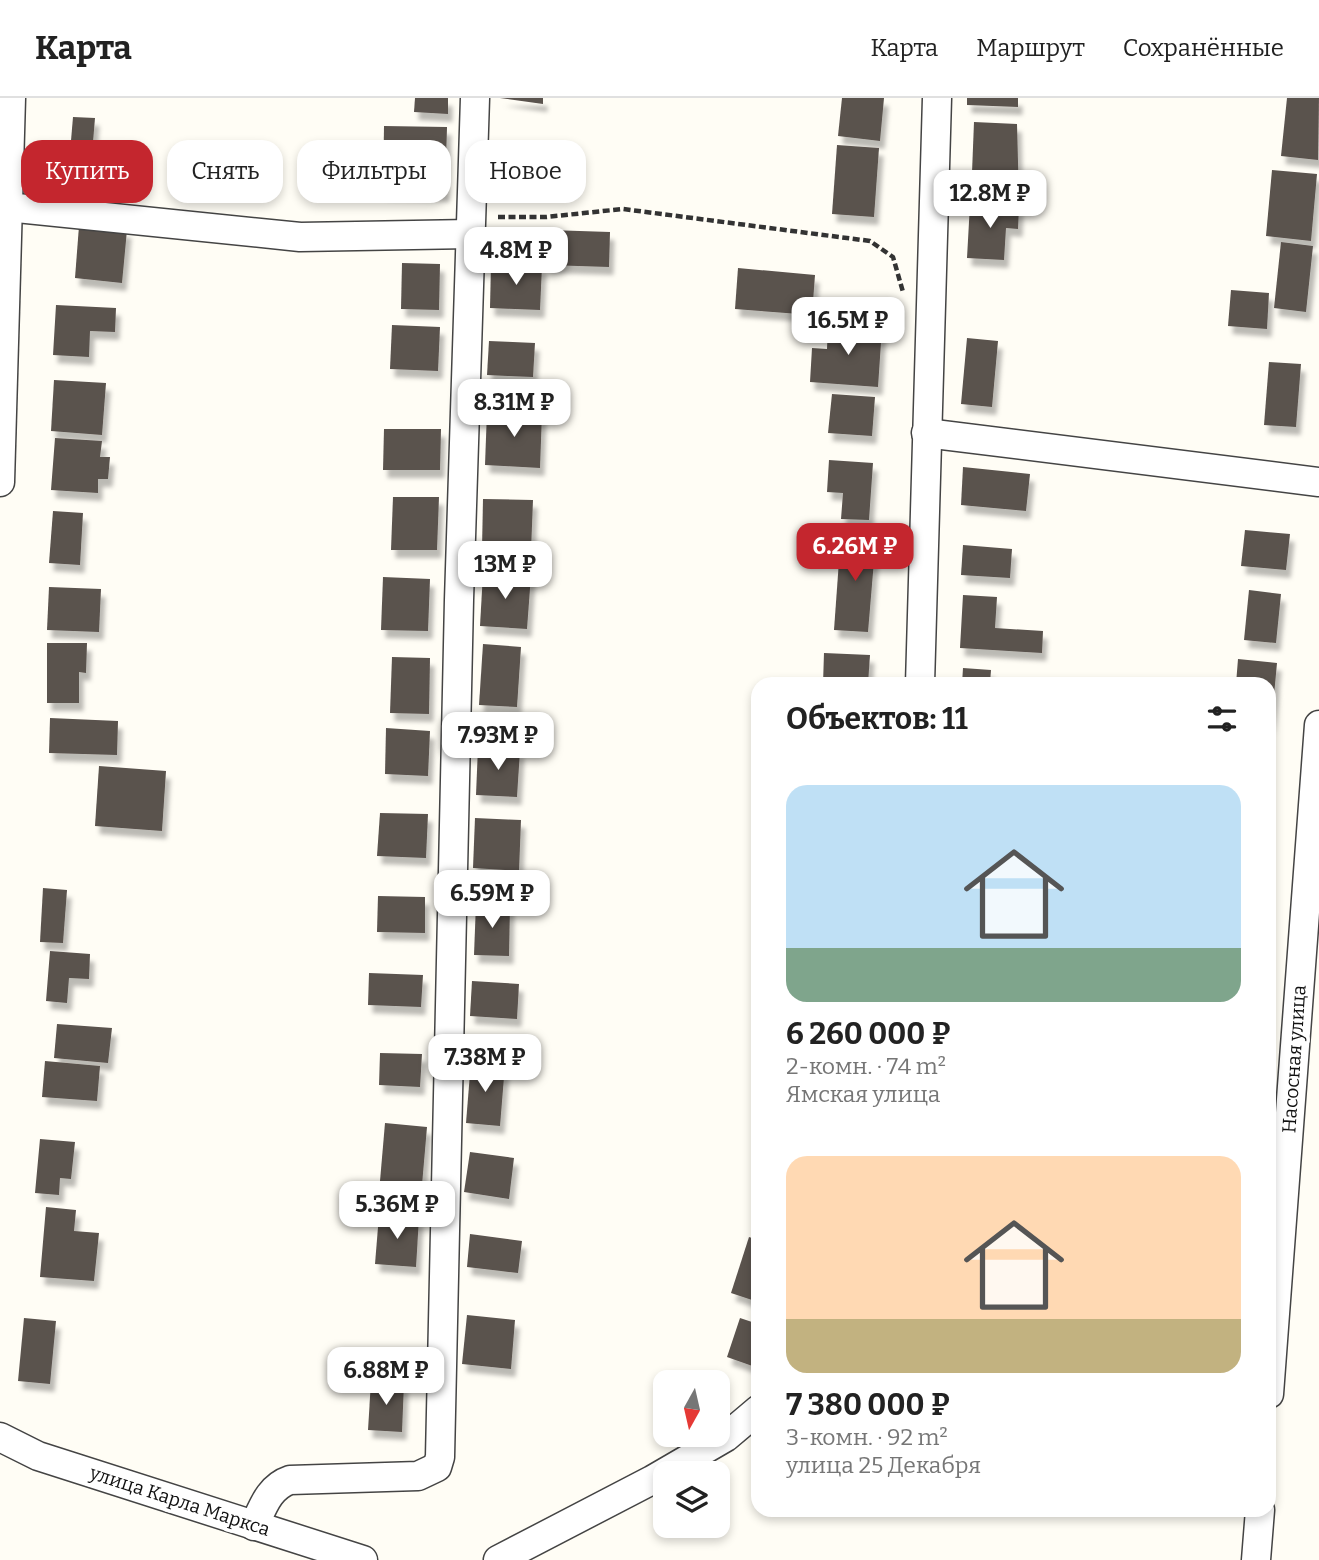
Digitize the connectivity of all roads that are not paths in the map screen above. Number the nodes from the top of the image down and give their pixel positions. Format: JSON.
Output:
{"nodes":[{"id":1,"x":10,"y":98,"type":"edge"},
{"id":2,"x":475,"y":98,"type":"edge"},
{"id":3,"x":937,"y":98,"type":"edge"},
{"id":4,"x":7,"y":207,"type":"junction"},
{"id":5,"x":470,"y":234,"type":"junction"},
{"id":6,"x":926,"y":433,"type":"junction"},
{"id":7,"x":0,"y":482,"type":"edge"},
{"id":8,"x":1319,"y":482,"type":"edge"},
{"id":9,"x":920,"y":677,"type":"edge"},
{"id":10,"x":1319,"y":725,"type":"edge"},
{"id":11,"x":1276,"y":1300,"type":"edge"},
{"id":12,"x":751,"y":1416,"type":"edge"},
{"id":13,"x":0,"y":1437,"type":"edge"},
{"id":14,"x":1259,"y":1517,"type":"edge"},
{"id":15,"x":254,"y":1526,"type":"junction"},
{"id":16,"x":363,"y":1560,"type":"edge"},
{"id":17,"x":498,"y":1560,"type":"edge"},
{"id":18,"x":1256,"y":1560,"type":"edge"}],
"edges":[{"from":1,"to":4,"type":"street"},
{"from":2,"to":5,"type":"street"},
{"from":3,"to":6,"type":"street"},
{"from":4,"to":5,"type":"street"},
{"from":4,"to":7,"type":"street"},
{"from":5,"to":15,"type":"street"},
{"from":6,"to":8,"type":"street"},
{"from":6,"to":9,"type":"street"},
{"from":10,"to":11,"type":"street","name":"Насосная улица"},
{"from":12,"to":17,"type":"street"},
{"from":13,"to":15,"type":"street","name":"улица Карла Маркса"},
{"from":14,"to":18,"type":"street"},
{"from":15,"to":16,"type":"street","name":"улица Карла Маркса"}]}
